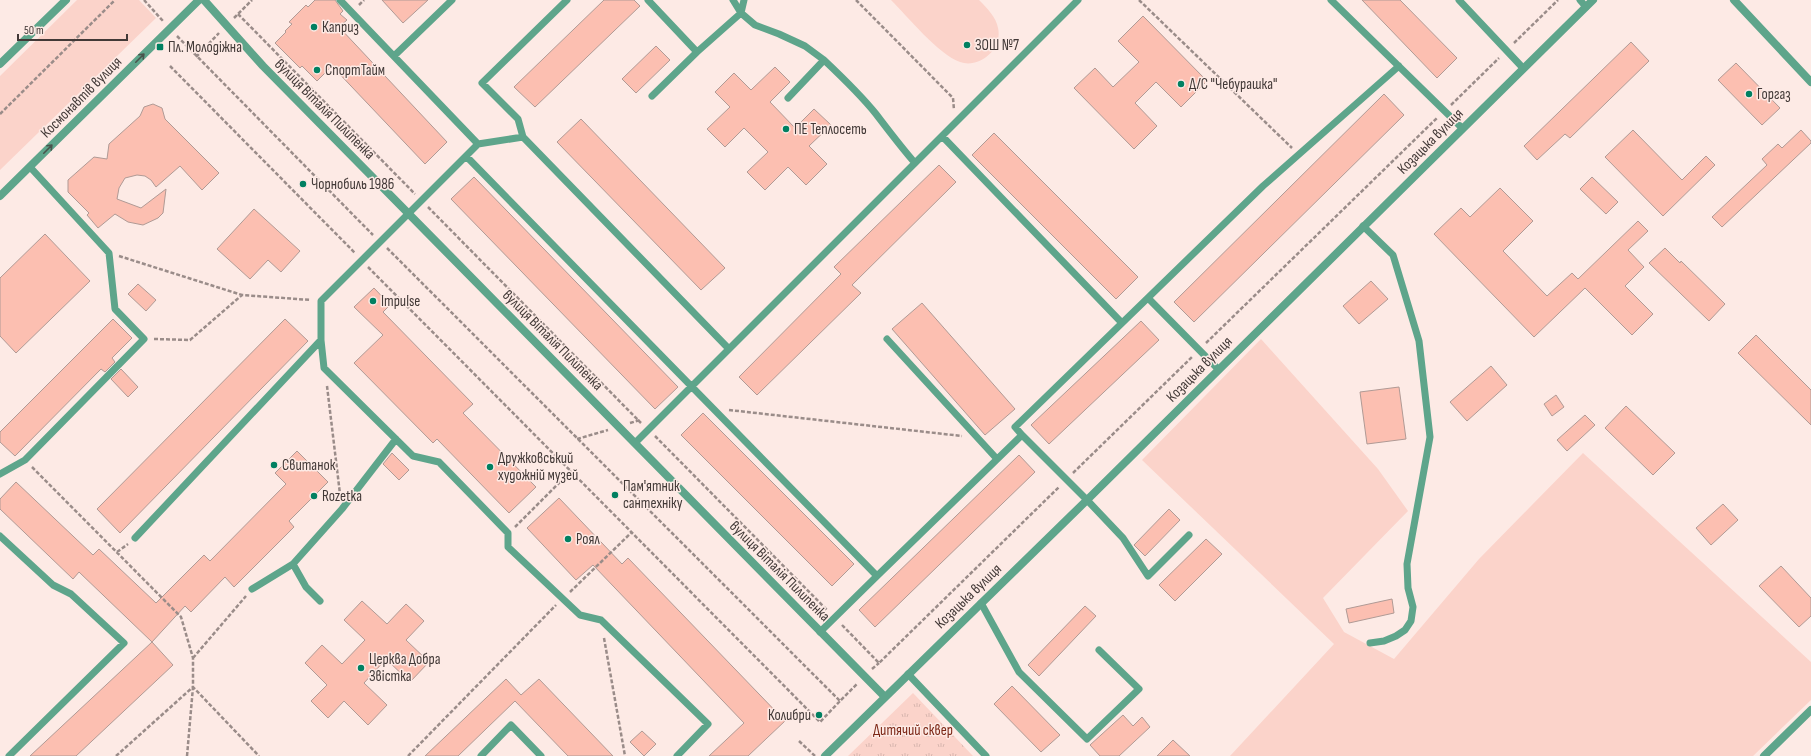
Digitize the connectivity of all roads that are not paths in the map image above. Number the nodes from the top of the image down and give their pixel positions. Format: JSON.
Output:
{"nodes":[{"id":1,"x":66,"y":0,"type":"edge"},
{"id":2,"x":199,"y":0,"type":"edge"},
{"id":3,"x":204,"y":0,"type":"edge"},
{"id":4,"x":340,"y":0,"type":"edge"},
{"id":5,"x":452,"y":0,"type":"edge"},
{"id":6,"x":567,"y":0,"type":"edge"},
{"id":7,"x":648,"y":0,"type":"edge"},
{"id":8,"x":733,"y":0,"type":"edge"},
{"id":9,"x":744,"y":0,"type":"edge"},
{"id":10,"x":1078,"y":0,"type":"edge"},
{"id":11,"x":1331,"y":0,"type":"edge"},
{"id":12,"x":1458,"y":0,"type":"edge"},
{"id":13,"x":1580,"y":0,"type":"edge"},
{"id":14,"x":1592,"y":0,"type":"edge"},
{"id":15,"x":1734,"y":0,"type":"edge"},
{"id":16,"x":1586,"y":7,"type":"junction"},
{"id":17,"x":741,"y":13,"type":"junction"},
{"id":18,"x":697,"y":52,"type":"junction"},
{"id":19,"x":394,"y":56,"type":"junction"},
{"id":20,"x":824,"y":60,"type":"junction"},
{"id":21,"x":0,"y":64,"type":"edge"},
{"id":22,"x":1399,"y":66,"type":"junction"},
{"id":23,"x":1523,"y":68,"type":"junction"},
{"id":24,"x":1811,"y":82,"type":"edge"},
{"id":25,"x":652,"y":96,"type":"dead end"},
{"id":26,"x":788,"y":98,"type":"dead end"},
{"id":27,"x":1462,"y":128,"type":"junction"},
{"id":28,"x":942,"y":136,"type":"junction"},
{"id":29,"x":523,"y":137,"type":"junction"},
{"id":30,"x":478,"y":144,"type":"junction"},
{"id":31,"x":466,"y":156,"type":"junction"},
{"id":32,"x":915,"y":163,"type":"junction"},
{"id":33,"x":30,"y":167,"type":"junction"},
{"id":34,"x":0,"y":196,"type":"edge"},
{"id":35,"x":409,"y":215,"type":"junction"},
{"id":36,"x":1363,"y":226,"type":"junction"},
{"id":37,"x":1148,"y":298,"type":"junction"},
{"id":38,"x":1122,"y":323,"type":"junction"},
{"id":39,"x":887,"y":339,"type":"dead end"},
{"id":40,"x":321,"y":340,"type":"junction"},
{"id":41,"x":729,"y":349,"type":"junction"},
{"id":42,"x":1218,"y":369,"type":"junction"},
{"id":43,"x":691,"y":387,"type":"junction"},
{"id":44,"x":1022,"y":435,"type":"junction"},
{"id":45,"x":396,"y":439,"type":"junction"},
{"id":46,"x":635,"y":443,"type":"junction"},
{"id":47,"x":997,"y":459,"type":"junction"},
{"id":48,"x":0,"y":474,"type":"edge"},
{"id":49,"x":1087,"y":500,"type":"junction"},
{"id":50,"x":1189,"y":535,"type":"dead end"},
{"id":51,"x":0,"y":536,"type":"edge"},
{"id":52,"x":135,"y":538,"type":"dead end"},
{"id":53,"x":293,"y":564,"type":"junction"},
{"id":54,"x":877,"y":576,"type":"junction"},
{"id":55,"x":252,"y":589,"type":"road end"},
{"id":56,"x":320,"y":601,"type":"dead end"},
{"id":57,"x":981,"y":603,"type":"junction"},
{"id":58,"x":820,"y":632,"type":"junction"},
{"id":59,"x":1370,"y":643,"type":"dead end"},
{"id":60,"x":1099,"y":650,"type":"dead end"},
{"id":61,"x":908,"y":674,"type":"junction"},
{"id":62,"x":885,"y":697,"type":"junction"},
{"id":63,"x":1811,"y":710,"type":"edge"},
{"id":64,"x":9,"y":756,"type":"edge"},
{"id":65,"x":481,"y":756,"type":"edge"},
{"id":66,"x":541,"y":756,"type":"edge"},
{"id":67,"x":677,"y":756,"type":"edge"},
{"id":68,"x":825,"y":756,"type":"edge"},
{"id":69,"x":986,"y":756,"type":"edge"},
{"id":70,"x":1764,"y":756,"type":"edge"}],
"edges":[{"from":1,"to":21,"type":"street"},
{"from":33,"to":2,"type":"street","name":"Космонавтів вулиця","one_way":true},
{"from":3,"to":35,"type":"street","name":"вулиця Віталія Пилипенка"},
{"from":4,"to":19,"type":"lane"},
{"from":5,"to":19,"type":"lane"},
{"from":6,"to":29,"type":"lane"},
{"from":7,"to":18,"type":"lane"},
{"from":8,"to":17,"type":"lane"},
{"from":9,"to":17,"type":"lane"},
{"from":10,"to":28,"type":"lane"},
{"from":11,"to":22,"type":"lane"},
{"from":12,"to":23,"type":"lane"},
{"from":13,"to":16,"type":"lane"},
{"from":14,"to":16,"type":"street","name":"Козацька вулиця"},
{"from":15,"to":24,"type":"street"},
{"from":16,"to":23,"type":"street","name":"Козацька вулиця"},
{"from":17,"to":18,"type":"lane"},
{"from":17,"to":20,"type":"lane"},
{"from":18,"to":25,"type":"lane"},
{"from":19,"to":30,"type":"lane"},
{"from":20,"to":26,"type":"lane"},
{"from":20,"to":32,"type":"lane"},
{"from":22,"to":27,"type":"lane"},
{"from":22,"to":37,"type":"lane"},
{"from":23,"to":27,"type":"street","name":"Козацька вулиця"},
{"from":27,"to":36,"type":"street","name":"Козацька вулиця"},
{"from":28,"to":32,"type":"lane"},
{"from":28,"to":38,"type":"lane"},
{"from":29,"to":30,"type":"lane"},
{"from":29,"to":41,"type":"lane"},
{"from":30,"to":31,"type":"lane"},
{"from":31,"to":35,"type":"lane"},
{"from":31,"to":43,"type":"lane"},
{"from":32,"to":41,"type":"lane"},
{"from":33,"to":34,"type":"street","name":"Космонавтів вулиця"},
{"from":33,"to":48,"type":"lane"},
{"from":35,"to":40,"type":"lane"},
{"from":35,"to":46,"type":"street","name":"вулиця Віталія Пилипенка"},
{"from":36,"to":42,"type":"street","name":"Козацька вулиця"},
{"from":36,"to":59,"type":"lane"},
{"from":37,"to":38,"type":"lane"},
{"from":37,"to":42,"type":"lane"},
{"from":38,"to":44,"type":"lane"},
{"from":39,"to":47,"type":"lane"},
{"from":40,"to":45,"type":"lane"},
{"from":40,"to":52,"type":"lane"},
{"from":41,"to":43,"type":"lane"},
{"from":42,"to":49,"type":"street","name":"Козацька вулиця"},
{"from":43,"to":46,"type":"lane"},
{"from":43,"to":54,"type":"lane"},
{"from":44,"to":47,"type":"lane"},
{"from":44,"to":49,"type":"lane"},
{"from":45,"to":53,"type":"lane"},
{"from":45,"to":67,"type":"lane"},
{"from":46,"to":58,"type":"street","name":"вулиця Віталія Пилипенка"},
{"from":47,"to":54,"type":"lane"},
{"from":49,"to":50,"type":"lane"},
{"from":49,"to":57,"type":"street","name":"Козацька вулиця"},
{"from":51,"to":64,"type":"lane"},
{"from":53,"to":55,"type":"lane"},
{"from":53,"to":56,"type":"lane"},
{"from":54,"to":58,"type":"lane"},
{"from":57,"to":60,"type":"lane"},
{"from":57,"to":61,"type":"street","name":"Козацька вулиця"},
{"from":58,"to":62,"type":"street","name":"вулиця Віталія Пилипенка"},
{"from":61,"to":62,"type":"street","name":"Козацька вулиця"},
{"from":61,"to":69,"type":"lane"},
{"from":62,"to":68,"type":"street","name":"Козацька вулиця"},
{"from":63,"to":70,"type":"street"},
{"from":65,"to":66,"type":"lane"}]}
